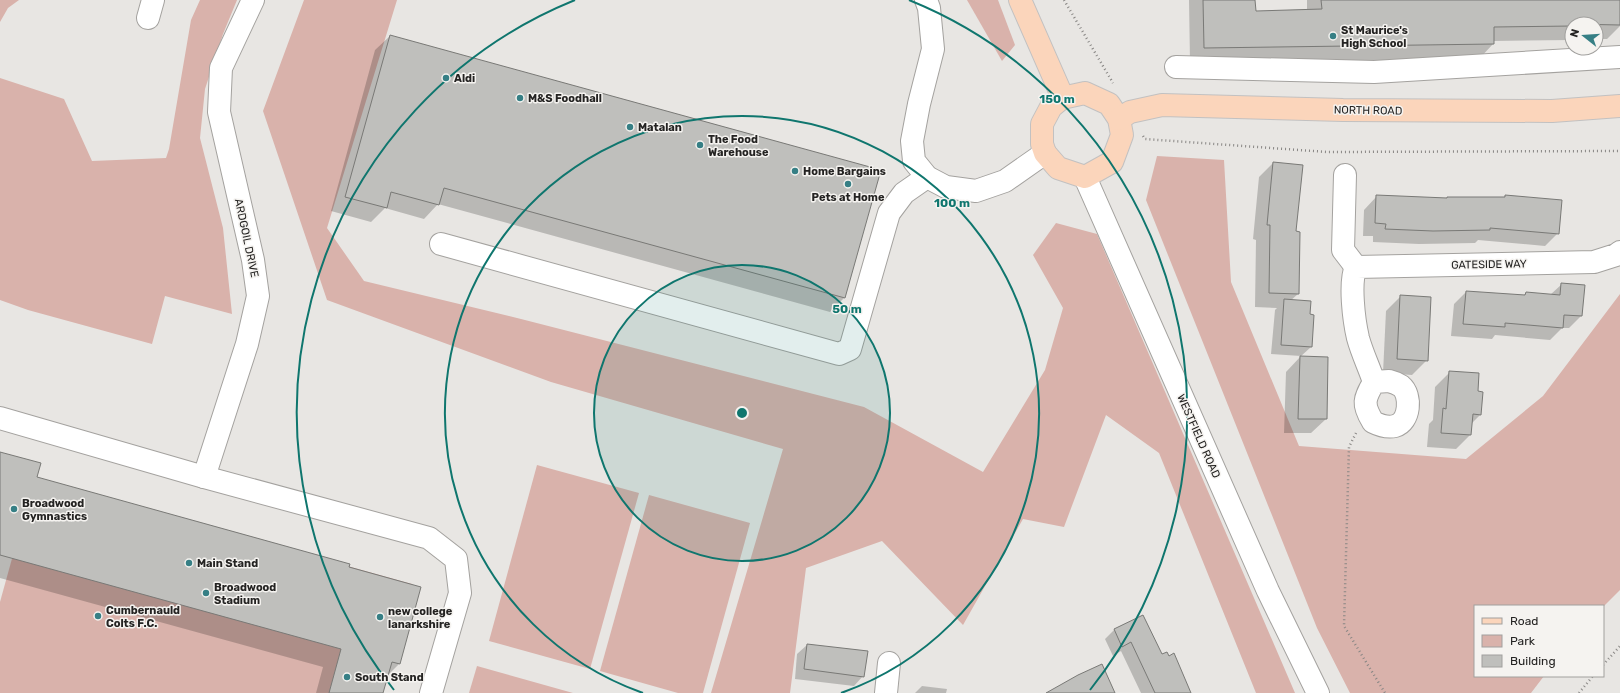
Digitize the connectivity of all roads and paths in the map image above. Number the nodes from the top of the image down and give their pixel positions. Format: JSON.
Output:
{"nodes":[{"id":1,"x":253,"y":0,"type":"edge"},
{"id":2,"x":926,"y":0,"type":"edge"},
{"id":3,"x":1020,"y":0,"type":"edge"},
{"id":4,"x":1620,"y":57,"type":"edge"},
{"id":5,"x":1176,"y":67,"type":"dead end"},
{"id":6,"x":1063,"y":98,"type":"junction"},
{"id":7,"x":1620,"y":106,"type":"edge"},
{"id":8,"x":1119,"y":118,"type":"junction"},
{"id":9,"x":1620,"y":151,"type":"edge"},
{"id":10,"x":1328,"y":152,"type":"dead end"},
{"id":11,"x":1045,"y":153,"type":"junction"},
{"id":12,"x":1344,"y":174,"type":"dead end"},
{"id":13,"x":927,"y":177,"type":"junction"},
{"id":14,"x":1085,"y":177,"type":"junction"},
{"id":15,"x":441,"y":244,"type":"dead end"},
{"id":16,"x":1620,"y":252,"type":"edge"},
{"id":17,"x":1356,"y":267,"type":"junction"},
{"id":18,"x":1374,"y":382,"type":"junction"},
{"id":19,"x":1366,"y":411,"type":"junction"},
{"id":20,"x":0,"y":418,"type":"edge"},
{"id":21,"x":204,"y":477,"type":"junction"},
{"id":22,"x":1620,"y":646,"type":"edge"},
{"id":23,"x":890,"y":663,"type":"dead end"},
{"id":24,"x":1604,"y":664,"type":"edge"},
{"id":25,"x":1593,"y":677,"type":"edge"},
{"id":26,"x":431,"y":693,"type":"edge"},
{"id":27,"x":886,"y":693,"type":"edge"},
{"id":28,"x":1318,"y":693,"type":"edge"},
{"id":29,"x":1385,"y":693,"type":"edge"},
{"id":30,"x":1579,"y":693,"type":"edge"}],
"edges":[{"from":1,"to":21,"type":"street","name":"ARDGOIL DRIVE"},
{"from":2,"to":13,"type":"street"},
{"from":3,"to":6,"type":"main road"},
{"from":4,"to":5,"type":"street"},
{"from":6,"to":8,"type":"main road"},
{"from":6,"to":11,"type":"main road"},
{"from":7,"to":8,"type":"main road","name":"NORTH ROAD"},
{"from":8,"to":14,"type":"main road"},
{"from":9,"to":10,"type":"path"},
{"from":11,"to":13,"type":"street"},
{"from":11,"to":14,"type":"main road"},
{"from":12,"to":17,"type":"street"},
{"from":13,"to":15,"type":"street"},
{"from":14,"to":28,"type":"street","name":"WESTFIELD ROAD"},
{"from":16,"to":17,"type":"street","name":"GATESIDE WAY"},
{"from":17,"to":18,"type":"street"},
{"from":18,"to":19,"type":"street"},
{"from":18,"to":19,"type":"street"},
{"from":19,"to":29,"type":"path"},
{"from":20,"to":21,"type":"street"},
{"from":21,"to":26,"type":"street"},
{"from":22,"to":24,"type":"path"},
{"from":23,"to":27,"type":"street"},
{"from":25,"to":30,"type":"path"}]}
